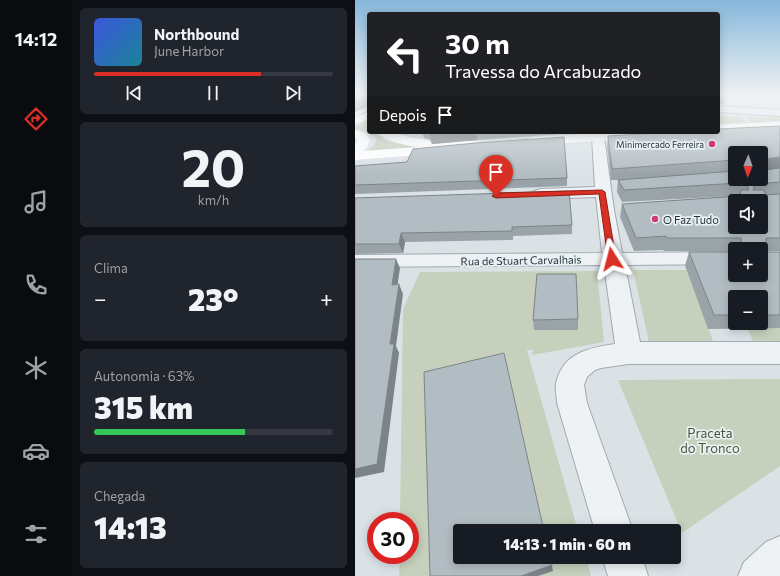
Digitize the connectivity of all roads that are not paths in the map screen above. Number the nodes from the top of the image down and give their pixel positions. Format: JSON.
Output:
{"nodes":[{"id":1,"x":780,"y":125,"type":"edge"},
{"id":2,"x":720,"y":129,"type":"edge"},
{"id":3,"x":355,"y":134,"type":"edge"},
{"id":4,"x":388,"y":134,"type":"edge"},
{"id":5,"x":630,"y":134,"type":"edge"},
{"id":6,"x":607,"y":135,"type":"edge"},
{"id":7,"x":525,"y":142,"type":"edge"},
{"id":8,"x":355,"y":150,"type":"edge"},
{"id":9,"x":355,"y":156,"type":"edge"},
{"id":10,"x":607,"y":188,"type":"junction"},
{"id":11,"x":523,"y":195,"type":"edge"},
{"id":12,"x":728,"y":258,"type":"edge"},
{"id":13,"x":612,"y":259,"type":"junction"},
{"id":14,"x":355,"y":261,"type":"edge"},
{"id":15,"x":629,"y":353,"type":"junction"},
{"id":16,"x":780,"y":353,"type":"edge"},
{"id":17,"x":611,"y":524,"type":"edge"},
{"id":18,"x":780,"y":556,"type":"edge"},
{"id":19,"x":624,"y":564,"type":"edge"},
{"id":20,"x":628,"y":576,"type":"edge"},
{"id":21,"x":759,"y":576,"type":"edge"}],
"edges":[{"from":1,"to":2,"type":"main road"},
{"from":3,"to":8,"type":"main road"},
{"from":4,"to":9,"type":"main road"},
{"from":5,"to":6,"type":"main road"},
{"from":6,"to":7,"type":"main road"},
{"from":6,"to":10,"type":"street"},
{"from":10,"to":11,"type":"street"},
{"from":10,"to":13,"type":"street"},
{"from":12,"to":13,"type":"street","name":"Rua de Stuart Carvalhais"},
{"from":13,"to":14,"type":"street","name":"Rua de Stuart Carvalhais"},
{"from":13,"to":15,"type":"street"},
{"from":15,"to":16,"type":"street"},
{"from":15,"to":17,"type":"street"},
{"from":18,"to":21,"type":"street"},
{"from":19,"to":20,"type":"street"}]}
